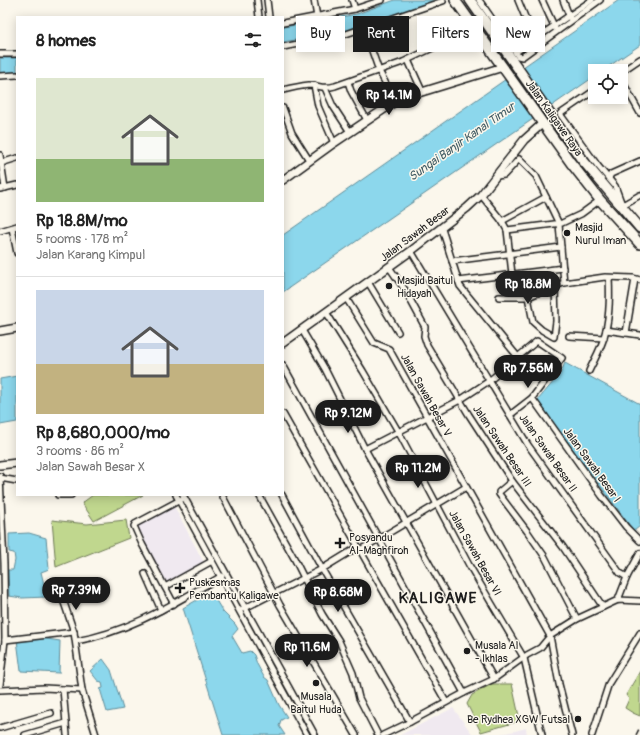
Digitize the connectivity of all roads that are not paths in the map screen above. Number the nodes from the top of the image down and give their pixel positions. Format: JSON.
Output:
{"nodes":[{"id":1,"x":256,"y":0,"type":"edge"},
{"id":2,"x":267,"y":0,"type":"edge"},
{"id":3,"x":314,"y":0,"type":"edge"},
{"id":4,"x":352,"y":0,"type":"edge"},
{"id":5,"x":382,"y":0,"type":"edge"},
{"id":6,"x":456,"y":0,"type":"edge"},
{"id":7,"x":470,"y":0,"type":"edge"},
{"id":8,"x":479,"y":0,"type":"edge"},
{"id":9,"x":518,"y":0,"type":"edge"},
{"id":10,"x":542,"y":0,"type":"edge"},
{"id":11,"x":563,"y":0,"type":"edge"},
{"id":12,"x":600,"y":0,"type":"edge"},
{"id":13,"x":443,"y":1,"type":"dead end"},
{"id":14,"x":593,"y":1,"type":"edge"},
{"id":15,"x":355,"y":9,"type":"junction"},
{"id":16,"x":259,"y":16,"type":"edge"},
{"id":17,"x":269,"y":16,"type":"edge"},
{"id":18,"x":317,"y":16,"type":"edge"},
{"id":19,"x":322,"y":16,"type":"edge"},
{"id":20,"x":399,"y":16,"type":"edge"},
{"id":21,"x":467,"y":16,"type":"edge"},
{"id":22,"x":524,"y":16,"type":"edge"},
{"id":23,"x":491,"y":17,"type":"edge"},
{"id":24,"x":570,"y":18,"type":"junction"},
{"id":25,"x":296,"y":21,"type":"edge"},
{"id":26,"x":284,"y":23,"type":"edge"},
{"id":27,"x":553,"y":26,"type":"junction"},
{"id":28,"x":556,"y":31,"type":"junction"},
{"id":29,"x":353,"y":32,"type":"edge"},
{"id":30,"x":545,"y":34,"type":"edge"},
{"id":31,"x":545,"y":37,"type":"edge"},
{"id":32,"x":483,"y":39,"type":"edge"},
{"id":33,"x":284,"y":47,"type":"edge"},
{"id":34,"x":373,"y":52,"type":"edge"},
{"id":35,"x":425,"y":52,"type":"edge"},
{"id":36,"x":516,"y":52,"type":"edge"},
{"id":37,"x":527,"y":52,"type":"edge"},
{"id":38,"x":0,"y":54,"type":"edge"},
{"id":39,"x":16,"y":54,"type":"edge"},
{"id":40,"x":408,"y":60,"type":"junction"},
{"id":41,"x":640,"y":61,"type":"edge"},
{"id":42,"x":628,"y":68,"type":"edge"},
{"id":43,"x":505,"y":69,"type":"junction"},
{"id":44,"x":380,"y":71,"type":"junction"},
{"id":45,"x":0,"y":76,"type":"edge"},
{"id":46,"x":16,"y":77,"type":"edge"},
{"id":47,"x":348,"y":82,"type":"junction"},
{"id":48,"x":314,"y":85,"type":"junction"},
{"id":49,"x":325,"y":88,"type":"junction"},
{"id":50,"x":284,"y":90,"type":"edge"},
{"id":51,"x":422,"y":91,"type":"junction"},
{"id":52,"x":628,"y":92,"type":"edge"},
{"id":53,"x":588,"y":95,"type":"edge"},
{"id":54,"x":395,"y":101,"type":"junction"},
{"id":55,"x":284,"y":111,"type":"edge"},
{"id":56,"x":640,"y":113,"type":"edge"},
{"id":57,"x":366,"y":120,"type":"junction"},
{"id":58,"x":540,"y":120,"type":"junction"},
{"id":59,"x":350,"y":132,"type":"junction"},
{"id":60,"x":334,"y":143,"type":"junction"},
{"id":61,"x":0,"y":155,"type":"edge"},
{"id":62,"x":16,"y":158,"type":"edge"},
{"id":63,"x":309,"y":160,"type":"junction"},
{"id":64,"x":640,"y":161,"type":"edge"},
{"id":65,"x":1,"y":163,"type":"junction"},
{"id":66,"x":497,"y":176,"type":"junction"},
{"id":67,"x":608,"y":178,"type":"junction"},
{"id":68,"x":284,"y":179,"type":"edge"},
{"id":69,"x":16,"y":185,"type":"edge"},
{"id":70,"x":2,"y":189,"type":"edge"},
{"id":71,"x":481,"y":195,"type":"junction"},
{"id":72,"x":640,"y":195,"type":"edge"},
{"id":73,"x":546,"y":197,"type":"junction"},
{"id":74,"x":600,"y":200,"type":"junction"},
{"id":75,"x":621,"y":205,"type":"junction"},
{"id":76,"x":502,"y":221,"type":"junction"},
{"id":77,"x":559,"y":224,"type":"junction"},
{"id":78,"x":639,"y":224,"type":"edge"},
{"id":79,"x":14,"y":227,"type":"edge"},
{"id":80,"x":442,"y":229,"type":"junction"},
{"id":81,"x":507,"y":230,"type":"junction"},
{"id":82,"x":0,"y":231,"type":"edge"},
{"id":83,"x":16,"y":244,"type":"edge"},
{"id":84,"x":640,"y":244,"type":"edge"},
{"id":85,"x":561,"y":247,"type":"junction"},
{"id":86,"x":411,"y":251,"type":"junction"},
{"id":87,"x":510,"y":255,"type":"junction"},
{"id":88,"x":452,"y":261,"type":"junction"},
{"id":89,"x":389,"y":267,"type":"junction"},
{"id":90,"x":563,"y":268,"type":"junction"},
{"id":91,"x":512,"y":274,"type":"junction"},
{"id":92,"x":609,"y":278,"type":"junction"},
{"id":93,"x":637,"y":279,"type":"edge"},
{"id":94,"x":458,"y":281,"type":"junction"},
{"id":95,"x":368,"y":282,"type":"junction"},
{"id":96,"x":564,"y":283,"type":"junction"},
{"id":97,"x":554,"y":288,"type":"junction"},
{"id":98,"x":499,"y":297,"type":"dead end"},
{"id":99,"x":528,"y":297,"type":"junction"},
{"id":100,"x":346,"y":298,"type":"junction"},
{"id":101,"x":326,"y":312,"type":"junction"},
{"id":102,"x":16,"y":328,"type":"edge"},
{"id":103,"x":302,"y":330,"type":"junction"},
{"id":104,"x":606,"y":330,"type":"junction"},
{"id":105,"x":0,"y":331,"type":"edge"},
{"id":106,"x":398,"y":332,"type":"dead end"},
{"id":107,"x":626,"y":333,"type":"junction"},
{"id":108,"x":640,"y":335,"type":"edge"},
{"id":109,"x":569,"y":336,"type":"dead end"},
{"id":110,"x":604,"y":338,"type":"junction"},
{"id":111,"x":284,"y":342,"type":"edge"},
{"id":112,"x":518,"y":357,"type":"junction"},
{"id":113,"x":284,"y":367,"type":"edge"},
{"id":114,"x":589,"y":371,"type":"dead end"},
{"id":115,"x":489,"y":381,"type":"junction"},
{"id":116,"x":532,"y":398,"type":"junction"},
{"id":117,"x":460,"y":400,"type":"junction"},
{"id":118,"x":510,"y":415,"type":"junction"},
{"id":119,"x":284,"y":416,"type":"edge"},
{"id":120,"x":427,"y":416,"type":"junction"},
{"id":121,"x":398,"y":431,"type":"junction"},
{"id":122,"x":365,"y":449,"type":"junction"},
{"id":123,"x":16,"y":463,"type":"edge"},
{"id":124,"x":0,"y":465,"type":"edge"},
{"id":125,"x":0,"y":478,"type":"edge"},
{"id":126,"x":16,"y":481,"type":"edge"},
{"id":127,"x":512,"y":482,"type":"junction"},
{"id":128,"x":466,"y":487,"type":"junction"},
{"id":129,"x":176,"y":496,"type":"edge"},
{"id":130,"x":184,"y":496,"type":"edge"},
{"id":131,"x":223,"y":496,"type":"edge"},
{"id":132,"x":260,"y":496,"type":"edge"},
{"id":133,"x":283,"y":496,"type":"edge"},
{"id":134,"x":179,"y":501,"type":"junction"},
{"id":135,"x":436,"y":504,"type":"junction"},
{"id":136,"x":407,"y":523,"type":"junction"},
{"id":137,"x":379,"y":539,"type":"junction"},
{"id":138,"x":640,"y":541,"type":"edge"},
{"id":139,"x":359,"y":548,"type":"junction"},
{"id":140,"x":640,"y":553,"type":"edge"},
{"id":141,"x":212,"y":561,"type":"junction"},
{"id":142,"x":322,"y":569,"type":"junction"},
{"id":143,"x":145,"y":574,"type":"dead end"},
{"id":144,"x":226,"y":574,"type":"junction"},
{"id":145,"x":221,"y":577,"type":"junction"},
{"id":146,"x":627,"y":577,"type":"junction"},
{"id":147,"x":303,"y":578,"type":"junction"},
{"id":148,"x":58,"y":585,"type":"dead end"},
{"id":149,"x":165,"y":587,"type":"junction"},
{"id":150,"x":273,"y":593,"type":"junction"},
{"id":151,"x":618,"y":600,"type":"junction"},
{"id":152,"x":640,"y":601,"type":"edge"},
{"id":153,"x":174,"y":604,"type":"junction"},
{"id":154,"x":603,"y":607,"type":"junction"},
{"id":155,"x":245,"y":608,"type":"junction"},
{"id":156,"x":161,"y":610,"type":"junction"},
{"id":157,"x":240,"y":611,"type":"junction"},
{"id":158,"x":577,"y":619,"type":"junction"},
{"id":159,"x":74,"y":632,"type":"junction"},
{"id":160,"x":640,"y":633,"type":"edge"},
{"id":161,"x":550,"y":636,"type":"junction"},
{"id":162,"x":5,"y":640,"type":"junction"},
{"id":163,"x":76,"y":641,"type":"junction"},
{"id":164,"x":2,"y":655,"type":"edge"},
{"id":165,"x":524,"y":658,"type":"junction"},
{"id":166,"x":0,"y":679,"type":"edge"},
{"id":167,"x":494,"y":679,"type":"junction"},
{"id":168,"x":0,"y":685,"type":"edge"},
{"id":169,"x":63,"y":689,"type":"junction"},
{"id":170,"x":0,"y":690,"type":"edge"},
{"id":171,"x":82,"y":690,"type":"junction"},
{"id":172,"x":464,"y":693,"type":"junction"},
{"id":173,"x":446,"y":702,"type":"junction"},
{"id":174,"x":51,"y":713,"type":"dead end"},
{"id":175,"x":410,"y":722,"type":"junction"},
{"id":176,"x":66,"y":723,"type":"junction"},
{"id":177,"x":0,"y":728,"type":"edge"},
{"id":178,"x":25,"y":735,"type":"edge"},
{"id":179,"x":67,"y":735,"type":"edge"},
{"id":180,"x":96,"y":735,"type":"edge"},
{"id":181,"x":307,"y":735,"type":"edge"},
{"id":182,"x":315,"y":735,"type":"edge"},
{"id":183,"x":356,"y":735,"type":"edge"},
{"id":184,"x":378,"y":735,"type":"edge"},
{"id":185,"x":383,"y":735,"type":"edge"},
{"id":186,"x":542,"y":735,"type":"edge"},
{"id":187,"x":572,"y":735,"type":"edge"},
{"id":188,"x":592,"y":735,"type":"edge"}],
"edges":[{"from":1,"to":16,"type":"street"},
{"from":2,"to":17,"type":"street"},
{"from":3,"to":18,"type":"street"},
{"from":4,"to":15,"type":"street"},
{"from":5,"to":15,"type":"street"},
{"from":6,"to":21,"type":"highway","name":"Jalan Kaligawe Raya"},
{"from":7,"to":75,"type":"highway","name":"Jalan Kaligawe Raya"},
{"from":8,"to":23,"type":"street"},
{"from":9,"to":22,"type":"street"},
{"from":10,"to":27,"type":"street"},
{"from":11,"to":24,"type":"street"},
{"from":12,"to":14,"type":"street"},
{"from":13,"to":20,"type":"street"},
{"from":14,"to":24,"type":"street"},
{"from":15,"to":19,"type":"street"},
{"from":24,"to":27,"type":"street"},
{"from":24,"to":28,"type":"street"},
{"from":25,"to":26,"type":"street"},
{"from":27,"to":28,"type":"street"},
{"from":27,"to":30,"type":"street"},
{"from":28,"to":31,"type":"street"},
{"from":29,"to":33,"type":"street"},
{"from":32,"to":43,"type":"highway","name":"Jalan Kaligawe Raya"},
{"from":34,"to":44,"type":"street"},
{"from":35,"to":40,"type":"street"},
{"from":36,"to":37,"type":"street"},
{"from":38,"to":39,"type":"street"},
{"from":40,"to":44,"type":"street"},
{"from":40,"to":51,"type":"street"},
{"from":41,"to":42,"type":"street"},
{"from":43,"to":51,"type":"street"},
{"from":43,"to":58,"type":"highway","name":"Jalan Kaligawe Raya"},
{"from":44,"to":47,"type":"street"},
{"from":44,"to":54,"type":"street"},
{"from":45,"to":46,"type":"street"},
{"from":47,"to":49,"type":"street"},
{"from":47,"to":57,"type":"street"},
{"from":48,"to":49,"type":"street"},
{"from":48,"to":50,"type":"street"},
{"from":48,"to":60,"type":"street"},
{"from":49,"to":59,"type":"street"},
{"from":51,"to":54,"type":"street"},
{"from":52,"to":56,"type":"street"},
{"from":53,"to":67,"type":"street"},
{"from":54,"to":57,"type":"street"},
{"from":55,"to":63,"type":"street"},
{"from":57,"to":59,"type":"street"},
{"from":58,"to":66,"type":"street","name":"Jalan Sawah Besar"},
{"from":58,"to":74,"type":"highway","name":"Jalan Kaligawe Raya"},
{"from":59,"to":60,"type":"street"},
{"from":60,"to":63,"type":"street"},
{"from":61,"to":65,"type":"street"},
{"from":62,"to":65,"type":"street"},
{"from":63,"to":68,"type":"street"},
{"from":64,"to":67,"type":"street"},
{"from":65,"to":70,"type":"street"},
{"from":66,"to":71,"type":"street","name":"Jalan Sawah Besar"},
{"from":66,"to":73,"type":"street"},
{"from":67,"to":75,"type":"street"},
{"from":69,"to":70,"type":"street"},
{"from":71,"to":76,"type":"street"},
{"from":71,"to":80,"type":"street","name":"Jalan Sawah Besar"},
{"from":72,"to":75,"type":"street"},
{"from":73,"to":76,"type":"street"},
{"from":73,"to":77,"type":"street"},
{"from":74,"to":77,"type":"street"},
{"from":74,"to":84,"type":"highway","name":"Jalan Kaligawe Raya"},
{"from":75,"to":78,"type":"highway","name":"Jalan Kaligawe Raya"},
{"from":76,"to":81,"type":"street"},
{"from":77,"to":81,"type":"street"},
{"from":77,"to":85,"type":"street"},
{"from":79,"to":82,"type":"street"},
{"from":79,"to":83,"type":"street"},
{"from":80,"to":86,"type":"street","name":"Jalan Sawah Besar"},
{"from":80,"to":88,"type":"street"},
{"from":81,"to":87,"type":"street"},
{"from":85,"to":87,"type":"street"},
{"from":85,"to":90,"type":"street"},
{"from":86,"to":89,"type":"street","name":"Jalan Sawah Besar"},
{"from":86,"to":115,"type":"street","name":"Jalan Sawah Besar II"},
{"from":87,"to":88,"type":"street"},
{"from":87,"to":91,"type":"street"},
{"from":88,"to":94,"type":"street"},
{"from":89,"to":95,"type":"street","name":"Jalan Sawah Besar"},
{"from":89,"to":117,"type":"street","name":"Jalan Sawah Besar III"},
{"from":90,"to":91,"type":"street"},
{"from":90,"to":96,"type":"street"},
{"from":91,"to":94,"type":"street"},
{"from":92,"to":93,"type":"street"},
{"from":92,"to":96,"type":"street"},
{"from":92,"to":104,"type":"street"},
{"from":93,"to":107,"type":"street"},
{"from":94,"to":112,"type":"street"},
{"from":95,"to":100,"type":"street","name":"Jalan Sawah Besar"},
{"from":95,"to":106,"type":"street"},
{"from":96,"to":97,"type":"street"},
{"from":97,"to":99,"type":"street"},
{"from":97,"to":99,"type":"street"},
{"from":98,"to":99,"type":"street"},
{"from":100,"to":101,"type":"street","name":"Jalan Sawah Besar"},
{"from":100,"to":120,"type":"street","name":"Jalan Sawah Besar V"},
{"from":101,"to":103,"type":"street","name":"Jalan Sawah Besar"},
{"from":101,"to":121,"type":"street","name":"Jalan Sawah Besar VI"},
{"from":102,"to":105,"type":"street"},
{"from":103,"to":111,"type":"street","name":"Jalan Sawah Besar"},
{"from":103,"to":122,"type":"street"},
{"from":104,"to":107,"type":"street"},
{"from":104,"to":110,"type":"street"},
{"from":107,"to":108,"type":"street"},
{"from":109,"to":110,"type":"street"},
{"from":110,"to":114,"type":"street"},
{"from":112,"to":115,"type":"street"},
{"from":112,"to":116,"type":"street"},
{"from":113,"to":137,"type":"street"},
{"from":115,"to":117,"type":"street"},
{"from":115,"to":118,"type":"street","name":"Jalan Sawah Besar II"},
{"from":116,"to":118,"type":"street"},
{"from":116,"to":138,"type":"street","name":"Jalan Sawah Besar I"},
{"from":117,"to":120,"type":"street"},
{"from":117,"to":127,"type":"street","name":"Jalan Sawah Besar III"},
{"from":118,"to":146,"type":"street","name":"Jalan Sawah Besar II"},
{"from":119,"to":139,"type":"street"},
{"from":120,"to":121,"type":"street"},
{"from":120,"to":128,"type":"street","name":"Jalan Sawah Besar V"},
{"from":121,"to":122,"type":"street"},
{"from":121,"to":135,"type":"street","name":"Jalan Sawah Besar VI"},
{"from":122,"to":136,"type":"street"},
{"from":123,"to":124,"type":"street"},
{"from":125,"to":126,"type":"street"},
{"from":125,"to":162,"type":"street"},
{"from":127,"to":154,"type":"street","name":"Jalan Sawah Besar III"},
{"from":127,"to":158,"type":"street"},
{"from":128,"to":135,"type":"street"},
{"from":128,"to":161,"type":"street","name":"Jalan Sawah Besar V"},
{"from":129,"to":134,"type":"street"},
{"from":130,"to":134,"type":"street"},
{"from":130,"to":144,"type":"street"},
{"from":131,"to":150,"type":"street"},
{"from":132,"to":147,"type":"street"},
{"from":133,"to":142,"type":"street"},
{"from":134,"to":141,"type":"street"},
{"from":134,"to":149,"type":"street"},
{"from":135,"to":136,"type":"street"},
{"from":135,"to":165,"type":"street","name":"Jalan Sawah Besar VI"},
{"from":136,"to":137,"type":"street"},
{"from":136,"to":167,"type":"street"},
{"from":137,"to":139,"type":"street"},
{"from":137,"to":172,"type":"street"},
{"from":139,"to":142,"type":"street"},
{"from":139,"to":173,"type":"street"},
{"from":140,"to":146,"type":"street"},
{"from":141,"to":145,"type":"street"},
{"from":141,"to":149,"type":"street"},
{"from":142,"to":147,"type":"street"},
{"from":142,"to":175,"type":"street"},
{"from":143,"to":156,"type":"street"},
{"from":144,"to":145,"type":"street"},
{"from":144,"to":155,"type":"street"},
{"from":145,"to":153,"type":"street"},
{"from":145,"to":157,"type":"street"},
{"from":146,"to":151,"type":"street"},
{"from":147,"to":150,"type":"street"},
{"from":147,"to":184,"type":"street"},
{"from":148,"to":159,"type":"street"},
{"from":149,"to":153,"type":"street"},
{"from":150,"to":155,"type":"street"},
{"from":150,"to":183,"type":"street"},
{"from":151,"to":152,"type":"street"},
{"from":151,"to":154,"type":"street"},
{"from":153,"to":156,"type":"street"},
{"from":154,"to":158,"type":"street"},
{"from":155,"to":157,"type":"street"},
{"from":155,"to":182,"type":"street"},
{"from":156,"to":163,"type":"street"},
{"from":157,"to":181,"type":"street"},
{"from":158,"to":161,"type":"street"},
{"from":159,"to":162,"type":"street"},
{"from":159,"to":163,"type":"street"},
{"from":160,"to":188,"type":"street"},
{"from":161,"to":165,"type":"street"},
{"from":161,"to":187,"type":"street","name":"Jalan Sawah Besar V"},
{"from":162,"to":164,"type":"street"},
{"from":163,"to":171,"type":"street"},
{"from":164,"to":166,"type":"street"},
{"from":165,"to":167,"type":"street"},
{"from":165,"to":186,"type":"street","name":"Jalan Sawah Besar VI"},
{"from":166,"to":168,"type":"street"},
{"from":167,"to":172,"type":"street"},
{"from":169,"to":170,"type":"street"},
{"from":169,"to":171,"type":"street"},
{"from":169,"to":176,"type":"street"},
{"from":171,"to":180,"type":"street"},
{"from":172,"to":173,"type":"street"},
{"from":173,"to":175,"type":"street"},
{"from":174,"to":177,"type":"street"},
{"from":175,"to":185,"type":"street"},
{"from":176,"to":178,"type":"street"},
{"from":176,"to":179,"type":"street"}]}
